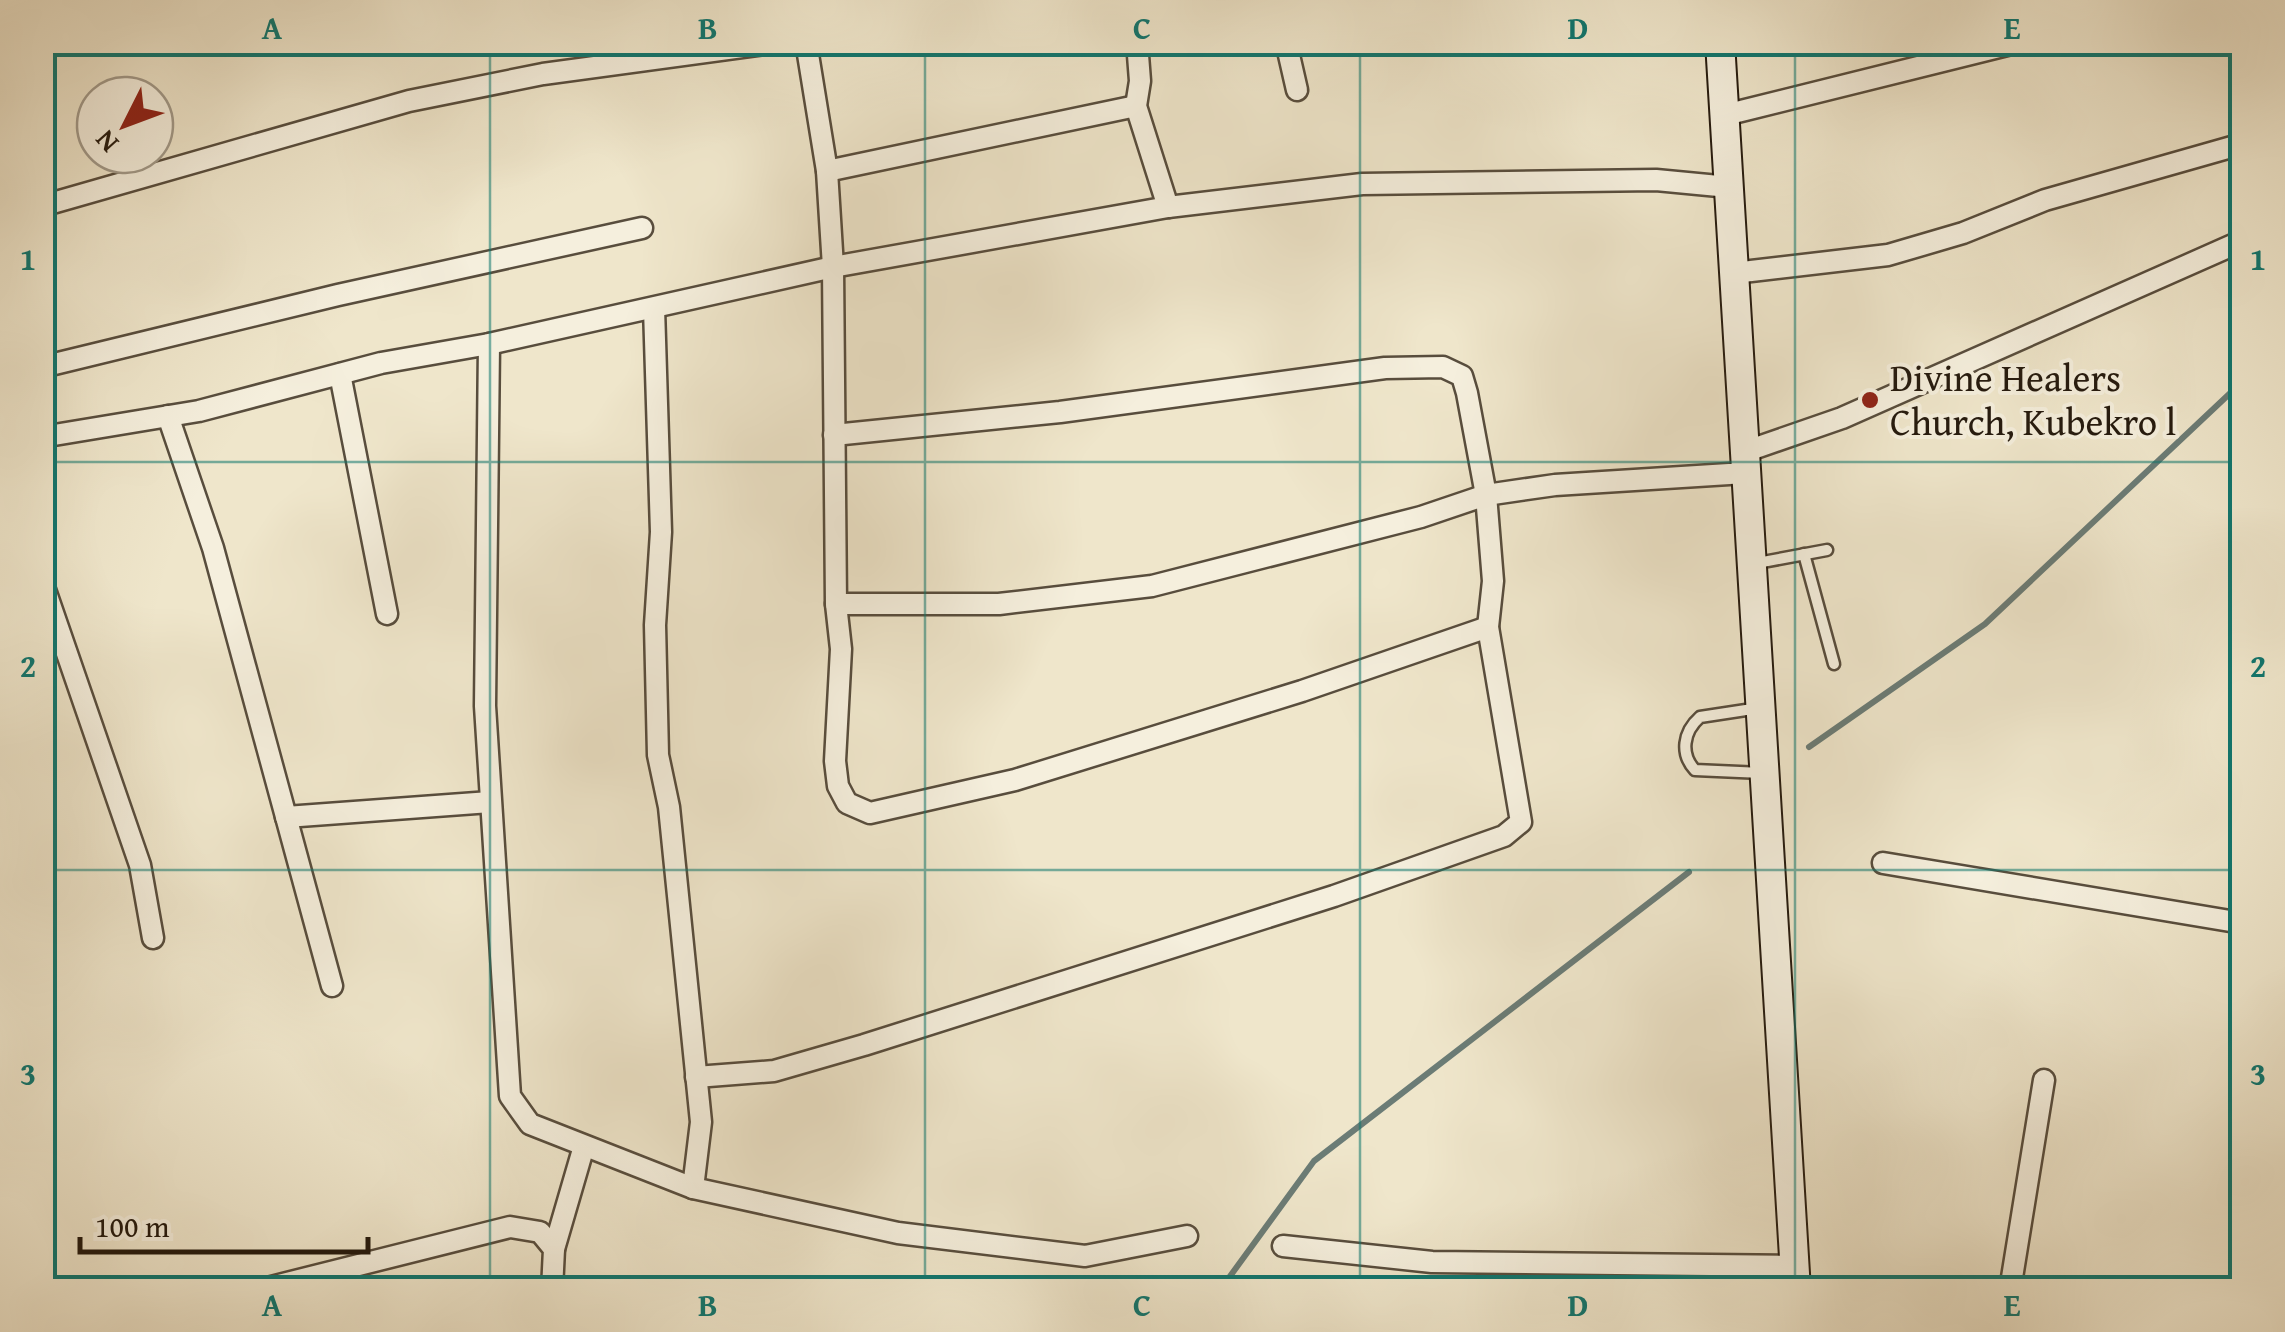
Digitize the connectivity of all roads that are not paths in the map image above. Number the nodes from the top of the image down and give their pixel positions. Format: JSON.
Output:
{"nodes":[{"id":1,"x":780,"y":42,"type":"edge"},
{"id":2,"x":806,"y":42,"type":"edge"},
{"id":3,"x":1136,"y":42,"type":"edge"},
{"id":4,"x":1286,"y":42,"type":"edge"},
{"id":5,"x":1720,"y":42,"type":"edge"},
{"id":6,"x":2018,"y":42,"type":"edge"},
{"id":7,"x":1297,"y":90,"type":"dead end"},
{"id":8,"x":1136,"y":106,"type":"junction"},
{"id":9,"x":1724,"y":115,"type":"junction"},
{"id":10,"x":2242,"y":144,"type":"edge"},
{"id":11,"x":826,"y":170,"type":"junction"},
{"id":12,"x":1728,"y":187,"type":"junction"},
{"id":13,"x":42,"y":206,"type":"edge"},
{"id":14,"x":1168,"y":207,"type":"junction"},
{"id":15,"x":642,"y":228,"type":"dead end"},
{"id":16,"x":2242,"y":241,"type":"edge"},
{"id":17,"x":834,"y":267,"type":"junction"},
{"id":18,"x":1734,"y":273,"type":"junction"},
{"id":19,"x":654,"y":308,"type":"junction"},
{"id":20,"x":489,"y":344,"type":"junction"},
{"id":21,"x":42,"y":366,"type":"edge"},
{"id":22,"x":340,"y":374,"type":"junction"},
{"id":23,"x":168,"y":416,"type":"junction"},
{"id":24,"x":834,"y":436,"type":"junction"},
{"id":25,"x":42,"y":437,"type":"edge"},
{"id":26,"x":1744,"y":463,"type":"junction"},
{"id":27,"x":1486,"y":495,"type":"junction"},
{"id":28,"x":1827,"y":550,"type":"dead end"},
{"id":29,"x":1804,"y":554,"type":"junction"},
{"id":30,"x":1752,"y":564,"type":"junction"},
{"id":31,"x":42,"y":581,"type":"edge"},
{"id":32,"x":836,"y":604,"type":"junction"},
{"id":33,"x":387,"y":614,"type":"dead end"},
{"id":34,"x":1488,"y":627,"type":"junction"},
{"id":35,"x":1834,"y":664,"type":"dead end"},
{"id":36,"x":1760,"y":708,"type":"junction"},
{"id":37,"x":1763,"y":773,"type":"junction"},
{"id":38,"x":490,"y":802,"type":"junction"},
{"id":39,"x":286,"y":817,"type":"junction"},
{"id":40,"x":1883,"y":863,"type":"dead end"},
{"id":41,"x":2242,"y":922,"type":"edge"},
{"id":42,"x":153,"y":938,"type":"dead end"},
{"id":43,"x":332,"y":986,"type":"dead end"},
{"id":44,"x":696,"y":1077,"type":"junction"},
{"id":45,"x":2044,"y":1080,"type":"dead end"},
{"id":46,"x":584,"y":1146,"type":"junction"},
{"id":47,"x":693,"y":1188,"type":"junction"},
{"id":48,"x":1187,"y":1236,"type":"dead end"},
{"id":49,"x":1283,"y":1246,"type":"dead end"},
{"id":50,"x":554,"y":1249,"type":"junction"},
{"id":51,"x":1795,"y":1278,"type":"edge"},
{"id":52,"x":259,"y":1290,"type":"edge"},
{"id":53,"x":552,"y":1290,"type":"edge"},
{"id":54,"x":2010,"y":1290,"type":"edge"}],
"edges":[{"from":1,"to":13,"type":"street"},
{"from":2,"to":11,"type":"street"},
{"from":3,"to":8,"type":"street"},
{"from":4,"to":7,"type":"street"},
{"from":5,"to":9,"type":"main road"},
{"from":6,"to":9,"type":"street"},
{"from":8,"to":11,"type":"street"},
{"from":8,"to":14,"type":"street"},
{"from":9,"to":12,"type":"main road"},
{"from":10,"to":18,"type":"street"},
{"from":11,"to":17,"type":"street"},
{"from":12,"to":14,"type":"street"},
{"from":12,"to":18,"type":"main road"},
{"from":14,"to":17,"type":"street"},
{"from":15,"to":21,"type":"street"},
{"from":16,"to":26,"type":"street"},
{"from":17,"to":19,"type":"street"},
{"from":17,"to":24,"type":"street"},
{"from":18,"to":26,"type":"main road"},
{"from":19,"to":20,"type":"street"},
{"from":19,"to":44,"type":"street"},
{"from":20,"to":22,"type":"street"},
{"from":20,"to":38,"type":"street"},
{"from":22,"to":23,"type":"street"},
{"from":22,"to":33,"type":"street"},
{"from":23,"to":25,"type":"street"},
{"from":23,"to":39,"type":"street"},
{"from":24,"to":27,"type":"street"},
{"from":24,"to":32,"type":"street"},
{"from":26,"to":27,"type":"street"},
{"from":26,"to":30,"type":"main road"},
{"from":27,"to":32,"type":"street"},
{"from":27,"to":34,"type":"street"},
{"from":28,"to":29,"type":"lane"},
{"from":29,"to":30,"type":"lane"},
{"from":29,"to":35,"type":"lane"},
{"from":30,"to":36,"type":"main road"},
{"from":31,"to":42,"type":"street"},
{"from":32,"to":34,"type":"street"},
{"from":34,"to":44,"type":"street"},
{"from":36,"to":37,"type":"main road"},
{"from":36,"to":37,"type":"lane"},
{"from":37,"to":51,"type":"main road"},
{"from":38,"to":39,"type":"street"},
{"from":38,"to":46,"type":"street"},
{"from":39,"to":43,"type":"street"},
{"from":40,"to":41,"type":"street"},
{"from":44,"to":47,"type":"street"},
{"from":45,"to":54,"type":"street"},
{"from":46,"to":47,"type":"street"},
{"from":46,"to":50,"type":"street"},
{"from":47,"to":48,"type":"street"},
{"from":49,"to":51,"type":"street"},
{"from":50,"to":52,"type":"street"},
{"from":50,"to":53,"type":"street"}]}
